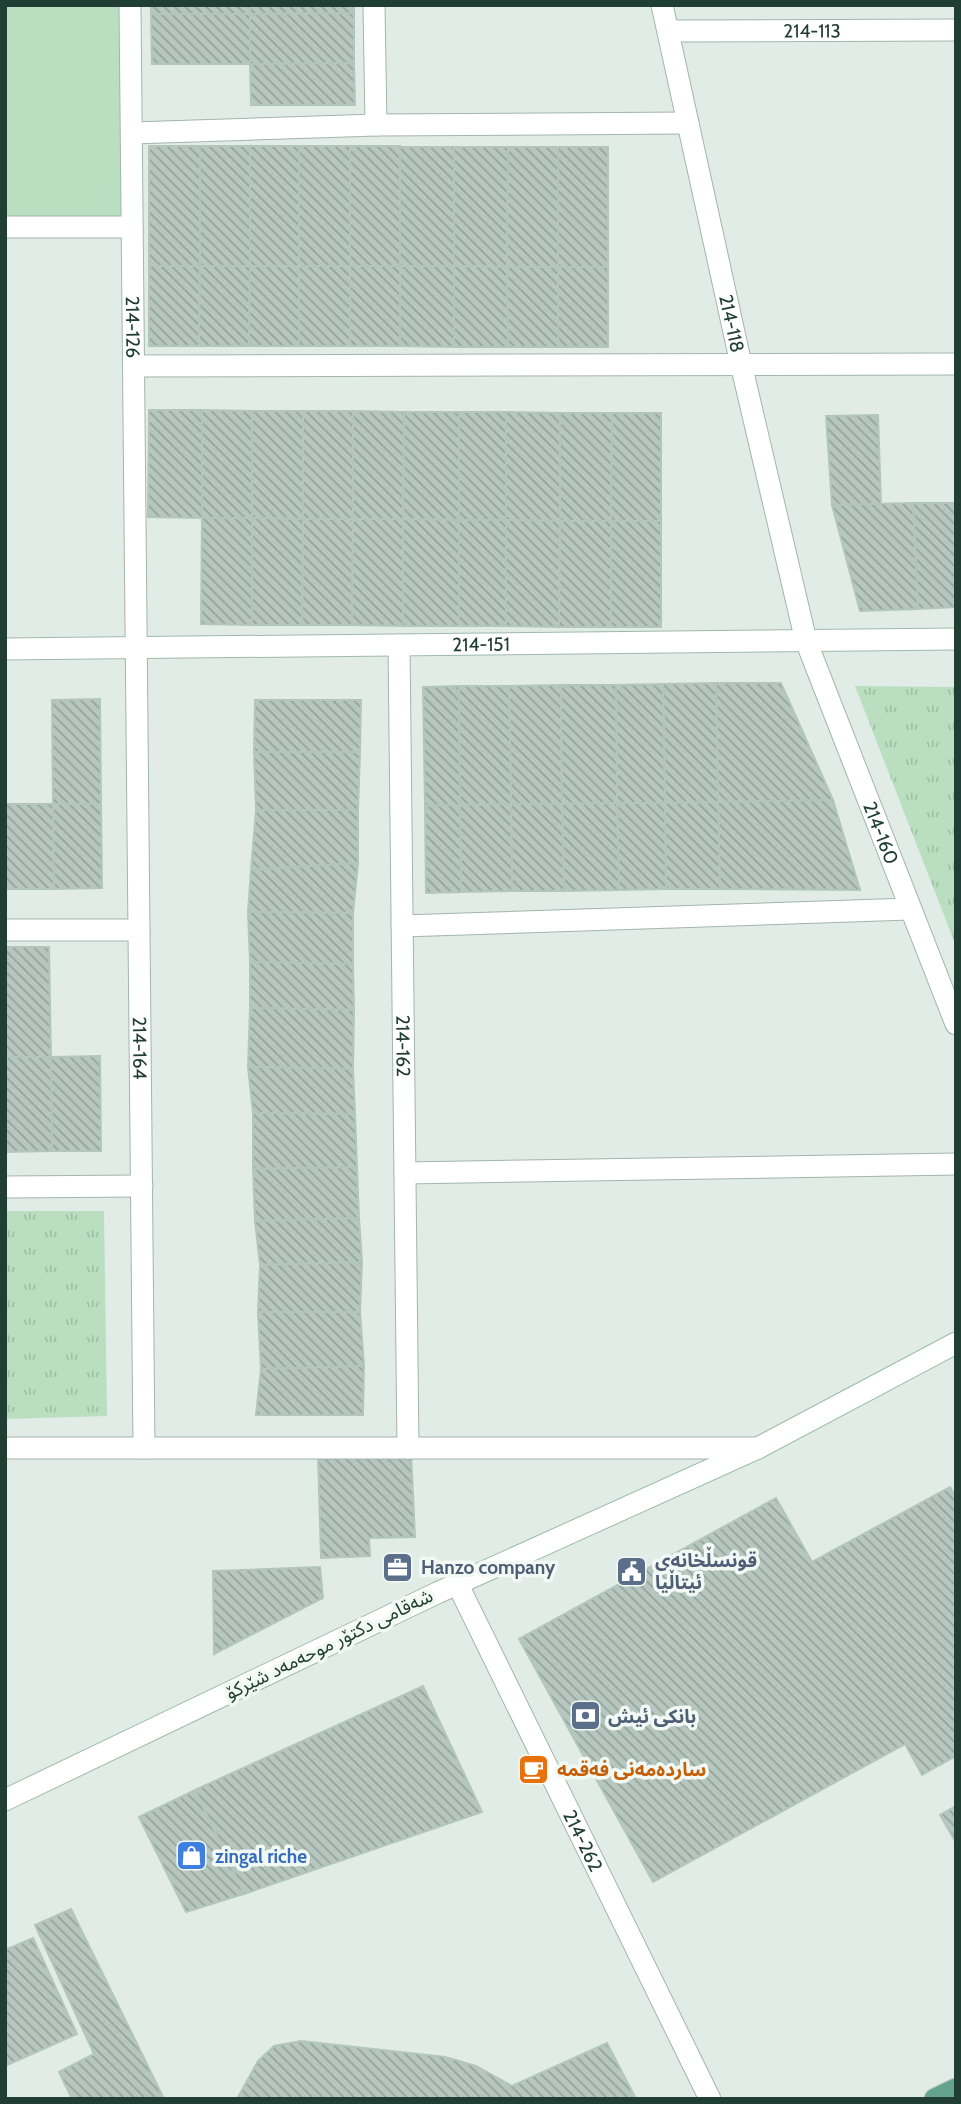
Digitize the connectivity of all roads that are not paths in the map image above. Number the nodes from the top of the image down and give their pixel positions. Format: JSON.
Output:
{"nodes":[{"id":1,"x":130,"y":5,"type":"edge"},
{"id":2,"x":374,"y":5,"type":"edge"},
{"id":3,"x":662,"y":5,"type":"edge"},
{"id":4,"x":956,"y":30,"type":"edge"},
{"id":5,"x":668,"y":31,"type":"junction"},
{"id":6,"x":688,"y":123,"type":"junction"},
{"id":7,"x":376,"y":125,"type":"junction"},
{"id":8,"x":132,"y":133,"type":"junction"},
{"id":9,"x":132,"y":226,"type":"junction"},
{"id":10,"x":5,"y":227,"type":"edge"},
{"id":11,"x":741,"y":364,"type":"junction"},
{"id":12,"x":956,"y":364,"type":"edge"},
{"id":13,"x":134,"y":366,"type":"junction"},
{"id":14,"x":956,"y":639,"type":"edge"},
{"id":15,"x":806,"y":640,"type":"junction"},
{"id":16,"x":399,"y":645,"type":"junction"},
{"id":17,"x":137,"y":648,"type":"junction"},
{"id":18,"x":5,"y":649,"type":"edge"},
{"id":19,"x":910,"y":909,"type":"junction"},
{"id":20,"x":402,"y":926,"type":"junction"},
{"id":21,"x":5,"y":930,"type":"edge"},
{"id":22,"x":139,"y":930,"type":"junction"},
{"id":23,"x":956,"y":1024,"type":"edge"},
{"id":24,"x":956,"y":1164,"type":"edge"},
{"id":25,"x":405,"y":1173,"type":"junction"},
{"id":26,"x":142,"y":1186,"type":"junction"},
{"id":27,"x":5,"y":1187,"type":"edge"},
{"id":28,"x":956,"y":1343,"type":"edge"},
{"id":29,"x":5,"y":1448,"type":"edge"},
{"id":30,"x":144,"y":1448,"type":"junction"},
{"id":31,"x":408,"y":1448,"type":"junction"},
{"id":32,"x":758,"y":1448,"type":"junction"},
{"id":33,"x":457,"y":1583,"type":"junction"},
{"id":34,"x":5,"y":1800,"type":"edge"},
{"id":35,"x":956,"y":2089,"type":"edge"},
{"id":36,"x":710,"y":2099,"type":"edge"},
{"id":37,"x":935,"y":2099,"type":"edge"}],
"edges":[{"from":1,"to":8,"type":"street","name":"214-126"},
{"from":2,"to":7,"type":"street"},
{"from":3,"to":5,"type":"street","name":"214-118"},
{"from":4,"to":5,"type":"street","name":"214-113"},
{"from":5,"to":6,"type":"street","name":"214-118"},
{"from":6,"to":7,"type":"street"},
{"from":6,"to":11,"type":"street","name":"214-118"},
{"from":7,"to":8,"type":"street"},
{"from":8,"to":9,"type":"street","name":"214-126"},
{"from":9,"to":10,"type":"street"},
{"from":9,"to":13,"type":"street","name":"214-126"},
{"from":11,"to":12,"type":"street"},
{"from":11,"to":13,"type":"street"},
{"from":11,"to":15,"type":"street","name":"214-118"},
{"from":13,"to":17,"type":"street","name":"214-126"},
{"from":14,"to":15,"type":"street","name":"214-151"},
{"from":15,"to":16,"type":"street","name":"214-151"},
{"from":15,"to":19,"type":"street","name":"214-160"},
{"from":16,"to":17,"type":"street","name":"214-151"},
{"from":16,"to":20,"type":"street","name":"214-162"},
{"from":17,"to":18,"type":"street","name":"214-151"},
{"from":17,"to":22,"type":"street","name":"214-164"},
{"from":19,"to":20,"type":"street"},
{"from":19,"to":23,"type":"street","name":"214-160"},
{"from":20,"to":25,"type":"street","name":"214-162"},
{"from":21,"to":22,"type":"street"},
{"from":22,"to":26,"type":"street","name":"214-164"},
{"from":24,"to":25,"type":"street"},
{"from":25,"to":31,"type":"street","name":"214-162"},
{"from":26,"to":27,"type":"street"},
{"from":26,"to":30,"type":"street","name":"214-164"},
{"from":28,"to":32,"type":"street","name":"شەقامی دکتۆر موحەمەد شێرکۆ"},
{"from":29,"to":30,"type":"street"},
{"from":30,"to":31,"type":"street"},
{"from":31,"to":32,"type":"street"},
{"from":32,"to":33,"type":"street","name":"شەقامی دکتۆر موحەمەد شێرکۆ"},
{"from":33,"to":34,"type":"street","name":"شەقامی دکتۆر موحەمەد شێرکۆ"},
{"from":33,"to":36,"type":"street","name":"214-262"},
{"from":35,"to":37,"type":"main road"}]}
